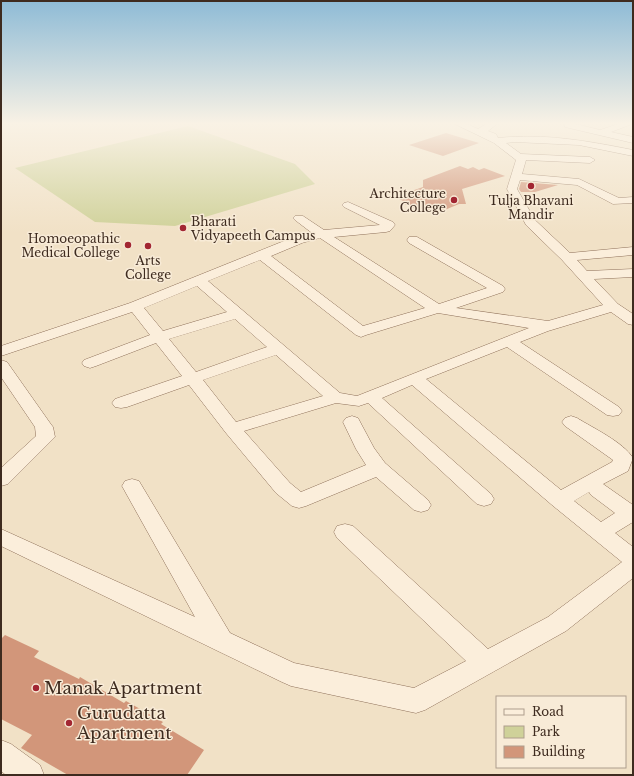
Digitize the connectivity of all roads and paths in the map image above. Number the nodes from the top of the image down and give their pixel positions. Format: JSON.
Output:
{"nodes":[{"id":1,"x":521,"y":160,"type":"edge"},
{"id":2,"x":516,"y":177,"type":"junction"},
{"id":3,"x":633,"y":200,"type":"edge"},
{"id":4,"x":597,"y":204,"type":"dead end"},
{"id":5,"x":348,"y":205,"type":"dead end"},
{"id":6,"x":633,"y":210,"type":"edge"},
{"id":7,"x":298,"y":218,"type":"dead end"},
{"id":8,"x":322,"y":234,"type":"junction"},
{"id":9,"x":413,"y":240,"type":"dead end"},
{"id":10,"x":633,"y":251,"type":"edge"},
{"id":11,"x":262,"y":254,"type":"junction"},
{"id":12,"x":566,"y":256,"type":"junction"},
{"id":13,"x":633,"y":273,"type":"edge"},
{"id":14,"x":583,"y":275,"type":"junction"},
{"id":15,"x":199,"y":280,"type":"junction"},
{"id":16,"x":135,"y":306,"type":"junction"},
{"id":17,"x":614,"y":307,"type":"junction"},
{"id":18,"x":437,"y":309,"type":"junction"},
{"id":19,"x":236,"y":314,"type":"junction"},
{"id":20,"x":633,"y":321,"type":"edge"},
{"id":21,"x":548,"y":326,"type":"junction"},
{"id":22,"x":159,"y":337,"type":"junction"},
{"id":23,"x":508,"y":341,"type":"junction"},
{"id":24,"x":278,"y":349,"type":"junction"},
{"id":25,"x":1,"y":351,"type":"edge"},
{"id":26,"x":90,"y":363,"type":"dead end"},
{"id":27,"x":1,"y":365,"type":"edge"},
{"id":28,"x":192,"y":378,"type":"junction"},
{"id":29,"x":414,"y":378,"type":"junction"},
{"id":30,"x":370,"y":396,"type":"junction"},
{"id":31,"x":335,"y":398,"type":"junction"},
{"id":32,"x":121,"y":403,"type":"dead end"},
{"id":33,"x":613,"y":411,"type":"dead end"},
{"id":34,"x":352,"y":422,"type":"dead end"},
{"id":35,"x":572,"y":422,"type":"dead end"},
{"id":36,"x":232,"y":430,"type":"junction"},
{"id":37,"x":378,"y":468,"type":"junction"},
{"id":38,"x":1,"y":479,"type":"edge"},
{"id":39,"x":132,"y":486,"type":"dead end"},
{"id":40,"x":598,"y":490,"type":"dead end"},
{"id":41,"x":484,"y":499,"type":"dead end"},
{"id":42,"x":559,"y":500,"type":"junction"},
{"id":43,"x":421,"y":505,"type":"dead end"},
{"id":44,"x":345,"y":532,"type":"dead end"},
{"id":45,"x":600,"y":532,"type":"junction"},
{"id":46,"x":1,"y":536,"type":"edge"},
{"id":47,"x":633,"y":559,"type":"edge"},
{"id":48,"x":633,"y":566,"type":"edge"},
{"id":49,"x":221,"y":641,"type":"junction"},
{"id":50,"x":486,"y":663,"type":"junction"},
{"id":51,"x":1,"y":754,"type":"edge"},
{"id":52,"x":30,"y":775,"type":"edge"}],
"edges":[{"from":1,"to":2,"type":"street"},
{"from":2,"to":3,"type":"street"},
{"from":2,"to":12,"type":"street"},
{"from":4,"to":6,"type":"street"},
{"from":5,"to":8,"type":"street"},
{"from":7,"to":8,"type":"street"},
{"from":8,"to":11,"type":"street"},
{"from":8,"to":18,"type":"street"},
{"from":9,"to":18,"type":"street"},
{"from":10,"to":12,"type":"street"},
{"from":11,"to":15,"type":"street"},
{"from":11,"to":18,"type":"street"},
{"from":12,"to":14,"type":"street"},
{"from":13,"to":14,"type":"street"},
{"from":14,"to":17,"type":"street"},
{"from":15,"to":16,"type":"street"},
{"from":15,"to":19,"type":"street"},
{"from":16,"to":22,"type":"street"},
{"from":16,"to":25,"type":"street"},
{"from":17,"to":20,"type":"street"},
{"from":17,"to":21,"type":"street"},
{"from":18,"to":21,"type":"street"},
{"from":19,"to":22,"type":"street"},
{"from":19,"to":24,"type":"street"},
{"from":21,"to":23,"type":"street"},
{"from":22,"to":26,"type":"street"},
{"from":22,"to":28,"type":"street"},
{"from":23,"to":29,"type":"street"},
{"from":23,"to":33,"type":"street"},
{"from":24,"to":28,"type":"street"},
{"from":24,"to":31,"type":"street"},
{"from":27,"to":38,"type":"street"},
{"from":28,"to":32,"type":"street"},
{"from":28,"to":36,"type":"street"},
{"from":29,"to":30,"type":"street"},
{"from":29,"to":42,"type":"street"},
{"from":30,"to":31,"type":"street"},
{"from":30,"to":41,"type":"street"},
{"from":31,"to":36,"type":"street"},
{"from":34,"to":37,"type":"street"},
{"from":35,"to":42,"type":"street"},
{"from":36,"to":37,"type":"street"},
{"from":37,"to":43,"type":"street"},
{"from":39,"to":49,"type":"street"},
{"from":40,"to":45,"type":"street"},
{"from":42,"to":45,"type":"street"},
{"from":44,"to":50,"type":"street"},
{"from":45,"to":47,"type":"street"},
{"from":46,"to":49,"type":"street"},
{"from":48,"to":50,"type":"street"},
{"from":49,"to":50,"type":"street"},
{"from":51,"to":52,"type":"street"}]}
